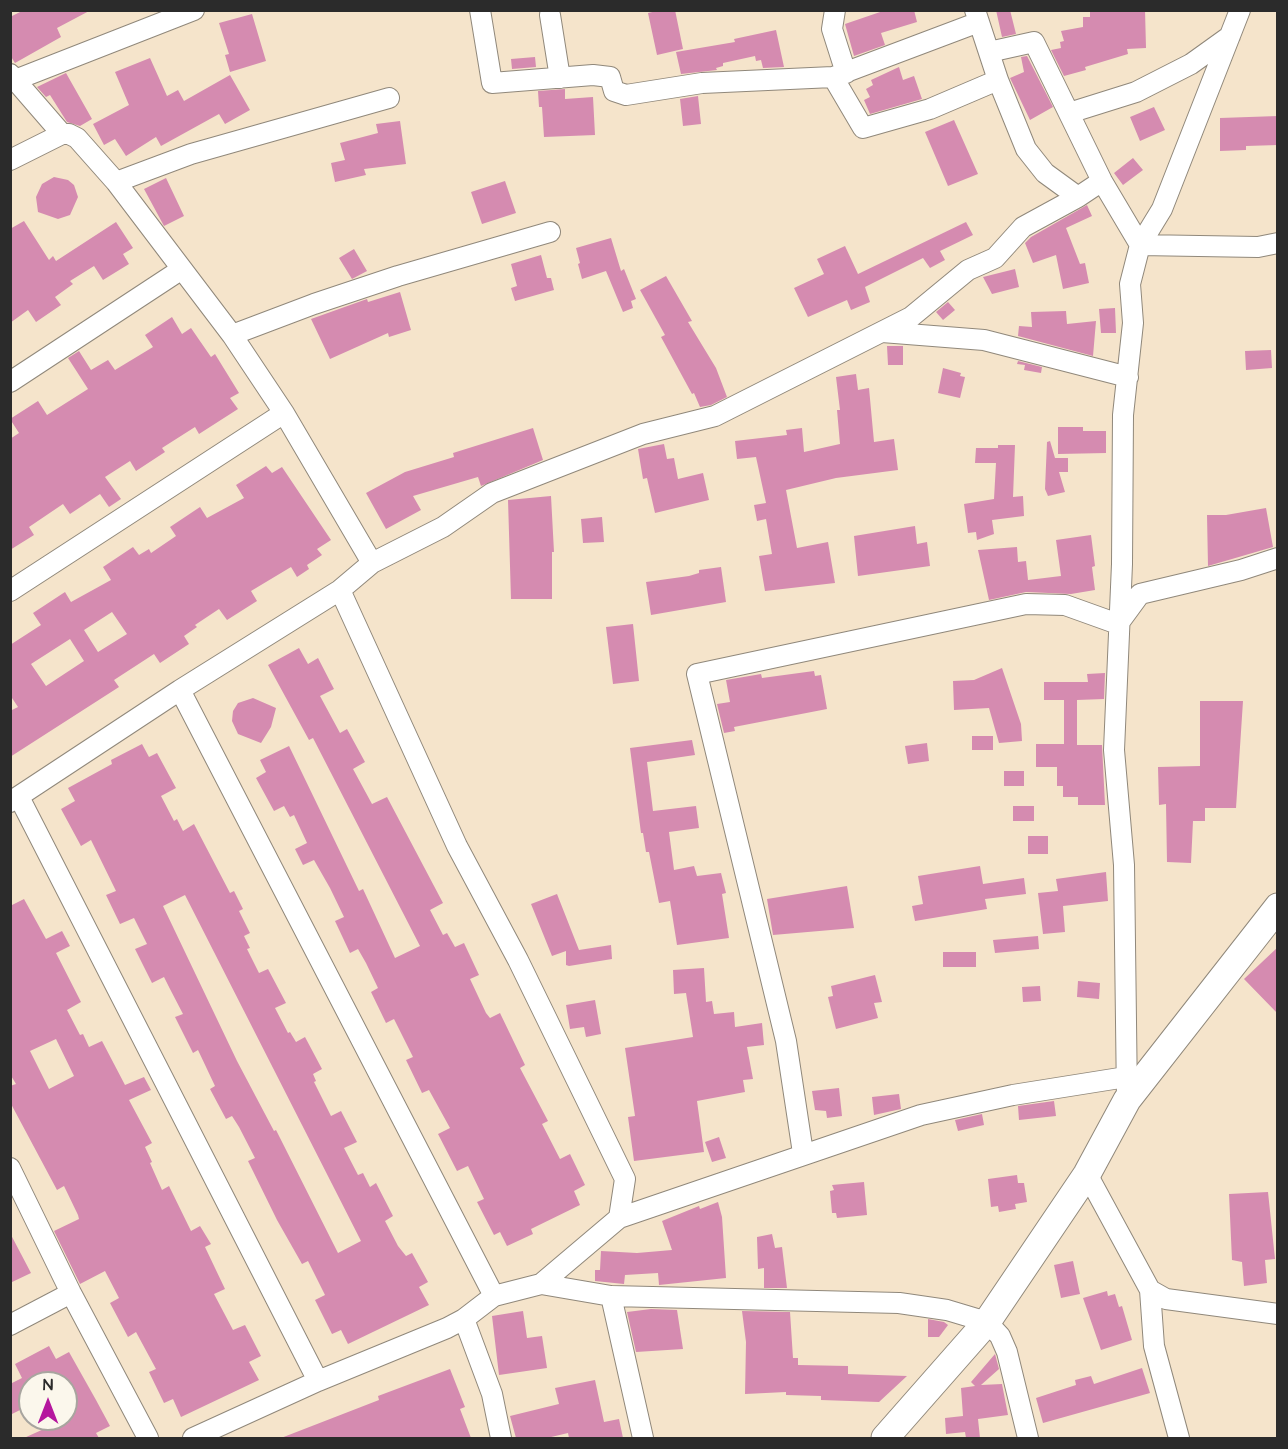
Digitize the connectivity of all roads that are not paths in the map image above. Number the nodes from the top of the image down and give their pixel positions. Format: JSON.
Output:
{"nodes":[{"id":1,"x":194,"y":10,"type":"edge"},
{"id":2,"x":480,"y":10,"type":"edge"},
{"id":3,"x":835,"y":10,"type":"edge"},
{"id":4,"x":1240,"y":10,"type":"edge"},
{"id":5,"x":550,"y":15,"type":"dead end"},
{"id":6,"x":977,"y":16,"type":"edge"},
{"id":7,"x":1230,"y":36,"type":"junction"},
{"id":8,"x":989,"y":52,"type":"junction"},
{"id":9,"x":840,"y":75,"type":"junction"},
{"id":10,"x":13,"y":77,"type":"edge"},
{"id":11,"x":560,"y":78,"type":"junction"},
{"id":12,"x":998,"y":80,"type":"junction"},
{"id":13,"x":389,"y":98,"type":"dead end"},
{"id":14,"x":1069,"y":113,"type":"junction"},
{"id":15,"x":62,"y":134,"type":"junction"},
{"id":16,"x":10,"y":160,"type":"edge"},
{"id":17,"x":1102,"y":181,"type":"junction"},
{"id":18,"x":116,"y":182,"type":"junction"},
{"id":19,"x":1077,"y":197,"type":"junction"},
{"id":20,"x":550,"y":232,"type":"dead end"},
{"id":21,"x":1278,"y":243,"type":"edge"},
{"id":22,"x":1140,"y":245,"type":"junction"},
{"id":23,"x":183,"y":268,"type":"junction"},
{"id":24,"x":882,"y":332,"type":"junction"},
{"id":25,"x":232,"y":335,"type":"junction"},
{"id":26,"x":1128,"y":378,"type":"junction"},
{"id":27,"x":10,"y":382,"type":"edge"},
{"id":28,"x":284,"y":413,"type":"junction"},
{"id":29,"x":1278,"y":558,"type":"edge"},
{"id":30,"x":372,"y":563,"type":"junction"},
{"id":31,"x":340,"y":590,"type":"junction"},
{"id":32,"x":10,"y":591,"type":"edge"},
{"id":33,"x":1118,"y":624,"type":"junction"},
{"id":34,"x":180,"y":690,"type":"junction"},
{"id":35,"x":15,"y":799,"type":"edge"},
{"id":36,"x":1278,"y":907,"type":"edge"},
{"id":37,"x":1127,"y":1089,"type":"junction"},
{"id":38,"x":803,"y":1153,"type":"junction"},
{"id":39,"x":10,"y":1168,"type":"edge"},
{"id":40,"x":1087,"y":1173,"type":"junction"},
{"id":41,"x":619,"y":1218,"type":"junction"},
{"id":42,"x":541,"y":1284,"type":"junction"},
{"id":43,"x":1150,"y":1290,"type":"junction"},
{"id":44,"x":71,"y":1293,"type":"junction"},
{"id":45,"x":494,"y":1296,"type":"junction"},
{"id":46,"x":611,"y":1296,"type":"junction"},
{"id":47,"x":1278,"y":1314,"type":"edge"},
{"id":48,"x":464,"y":1319,"type":"junction"},
{"id":49,"x":987,"y":1322,"type":"junction"},
{"id":50,"x":10,"y":1325,"type":"edge"},
{"id":51,"x":318,"y":1381,"type":"junction"},
{"id":52,"x":148,"y":1438,"type":"edge"},
{"id":53,"x":192,"y":1438,"type":"edge"},
{"id":54,"x":501,"y":1438,"type":"edge"},
{"id":55,"x":643,"y":1438,"type":"edge"},
{"id":56,"x":885,"y":1438,"type":"edge"},
{"id":57,"x":1028,"y":1438,"type":"edge"},
{"id":58,"x":1179,"y":1438,"type":"edge"}],
"edges":[{"from":1,"to":10,"type":"street"},
{"from":2,"to":11,"type":"street"},
{"from":3,"to":9,"type":"street"},
{"from":4,"to":7,"type":"street"},
{"from":5,"to":11,"type":"street"},
{"from":6,"to":8,"type":"street"},
{"from":6,"to":9,"type":"street"},
{"from":7,"to":14,"type":"street"},
{"from":7,"to":22,"type":"street"},
{"from":8,"to":12,"type":"street"},
{"from":8,"to":14,"type":"street"},
{"from":9,"to":11,"type":"street"},
{"from":9,"to":12,"type":"street"},
{"from":10,"to":15,"type":"street"},
{"from":12,"to":19,"type":"street"},
{"from":13,"to":18,"type":"street"},
{"from":14,"to":17,"type":"street"},
{"from":15,"to":16,"type":"street"},
{"from":15,"to":18,"type":"street"},
{"from":17,"to":19,"type":"street"},
{"from":17,"to":22,"type":"street"},
{"from":18,"to":23,"type":"street"},
{"from":19,"to":24,"type":"street"},
{"from":20,"to":25,"type":"street"},
{"from":21,"to":22,"type":"street"},
{"from":22,"to":26,"type":"street"},
{"from":23,"to":25,"type":"street"},
{"from":23,"to":27,"type":"street"},
{"from":24,"to":26,"type":"street"},
{"from":24,"to":30,"type":"street"},
{"from":25,"to":28,"type":"street"},
{"from":26,"to":33,"type":"street"},
{"from":28,"to":30,"type":"street"},
{"from":28,"to":32,"type":"street"},
{"from":29,"to":33,"type":"street"},
{"from":30,"to":31,"type":"street"},
{"from":31,"to":34,"type":"street"},
{"from":31,"to":41,"type":"street"},
{"from":33,"to":37,"type":"street"},
{"from":33,"to":38,"type":"street"},
{"from":34,"to":35,"type":"street"},
{"from":34,"to":45,"type":"street"},
{"from":35,"to":51,"type":"street"},
{"from":36,"to":37,"type":"street"},
{"from":37,"to":38,"type":"street"},
{"from":37,"to":40,"type":"street"},
{"from":38,"to":41,"type":"street"},
{"from":39,"to":44,"type":"street"},
{"from":40,"to":43,"type":"street"},
{"from":40,"to":49,"type":"street"},
{"from":41,"to":42,"type":"street"},
{"from":42,"to":45,"type":"street"},
{"from":42,"to":46,"type":"street"},
{"from":43,"to":47,"type":"street"},
{"from":43,"to":58,"type":"street"},
{"from":44,"to":50,"type":"street"},
{"from":44,"to":52,"type":"street"},
{"from":45,"to":48,"type":"street"},
{"from":46,"to":49,"type":"street"},
{"from":46,"to":55,"type":"street"},
{"from":48,"to":51,"type":"street"},
{"from":48,"to":54,"type":"street"},
{"from":49,"to":56,"type":"street"},
{"from":49,"to":57,"type":"street"},
{"from":51,"to":53,"type":"street"}]}
